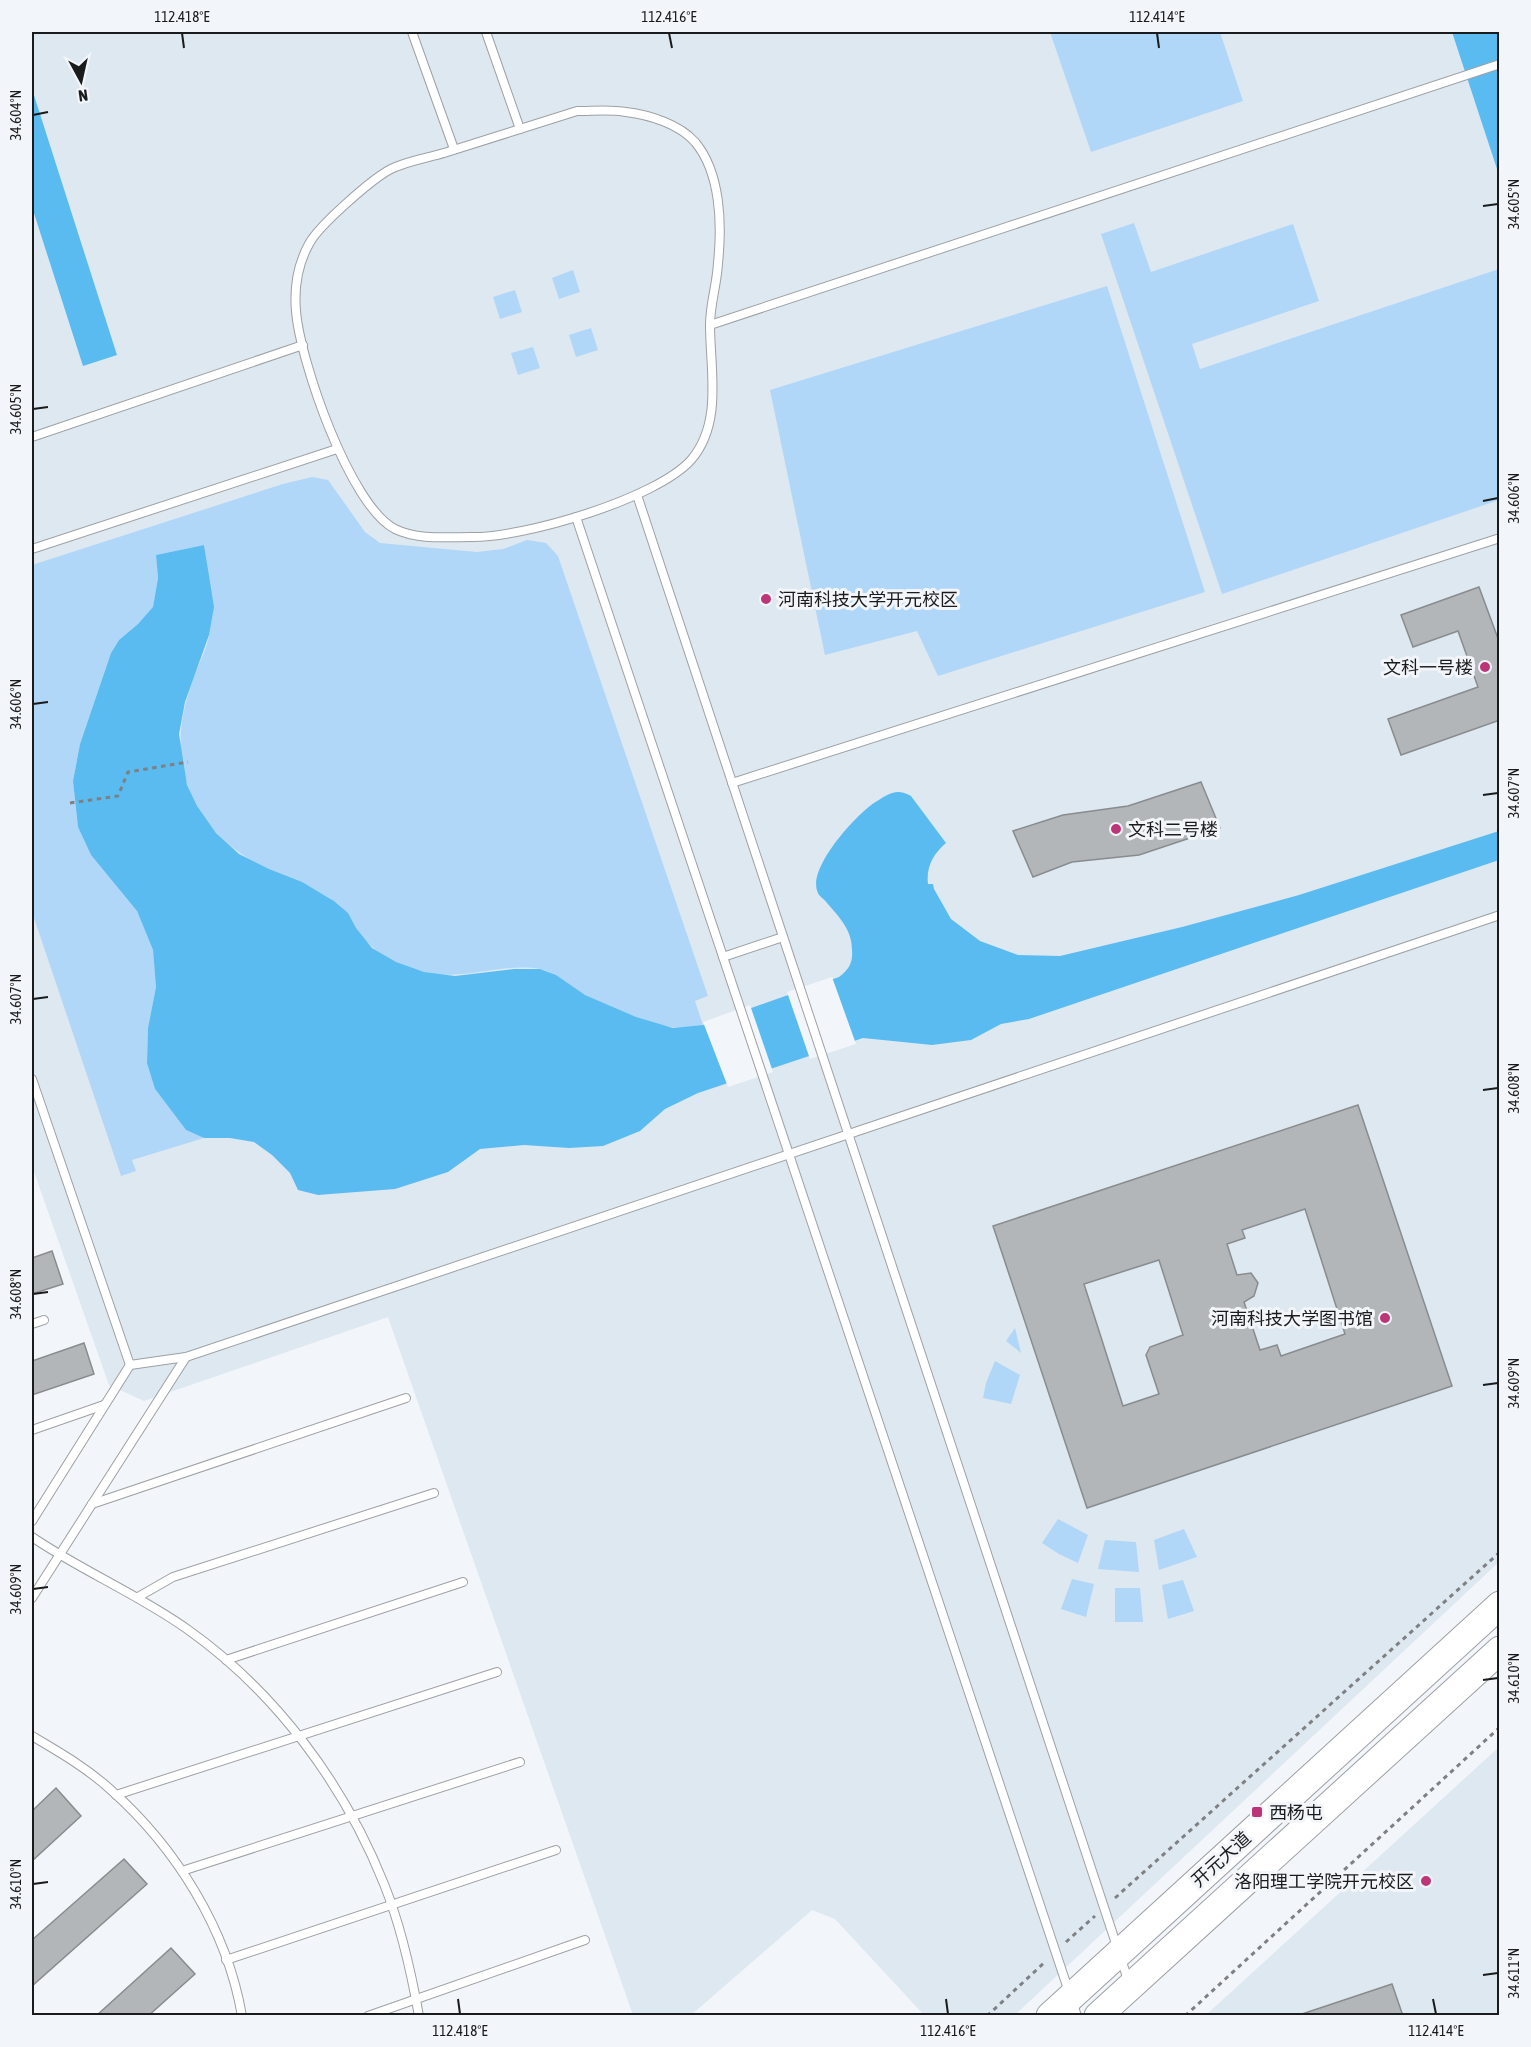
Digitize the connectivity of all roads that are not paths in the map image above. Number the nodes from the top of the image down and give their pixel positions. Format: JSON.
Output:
{"nodes":[{"id":1,"x":412,"y":32,"type":"edge"},
{"id":2,"x":486,"y":32,"type":"edge"},
{"id":3,"x":1500,"y":64,"type":"edge"},
{"id":4,"x":520,"y":129,"type":"junction"},
{"id":5,"x":454,"y":149,"type":"junction"},
{"id":6,"x":710,"y":325,"type":"junction"},
{"id":7,"x":303,"y":345,"type":"junction"},
{"id":8,"x":32,"y":437,"type":"edge"},
{"id":9,"x":337,"y":449,"type":"junction"},
{"id":10,"x":637,"y":495,"type":"junction"},
{"id":11,"x":576,"y":518,"type":"junction"},
{"id":12,"x":1500,"y":538,"type":"edge"},
{"id":13,"x":32,"y":549,"type":"edge"},
{"id":14,"x":732,"y":783,"type":"junction"},
{"id":15,"x":1500,"y":915,"type":"edge"},
{"id":16,"x":783,"y":937,"type":"junction"},
{"id":17,"x":723,"y":957,"type":"junction"},
{"id":18,"x":32,"y":1078,"type":"edge"},
{"id":19,"x":849,"y":1135,"type":"junction"},
{"id":20,"x":789,"y":1155,"type":"junction"},
{"id":21,"x":44,"y":1320,"type":"dead end"},
{"id":22,"x":32,"y":1324,"type":"edge"},
{"id":23,"x":186,"y":1357,"type":"junction"},
{"id":24,"x":130,"y":1365,"type":"junction"},
{"id":25,"x":406,"y":1398,"type":"dead end"},
{"id":26,"x":105,"y":1405,"type":"junction"},
{"id":27,"x":32,"y":1430,"type":"edge"},
{"id":28,"x":434,"y":1493,"type":"dead end"},
{"id":29,"x":92,"y":1504,"type":"junction"},
{"id":30,"x":32,"y":1521,"type":"edge"},
{"id":31,"x":32,"y":1538,"type":"edge"},
{"id":32,"x":59,"y":1556,"type":"junction"},
{"id":33,"x":463,"y":1582,"type":"dead end"},
{"id":34,"x":138,"y":1597,"type":"junction"},
{"id":35,"x":32,"y":1598,"type":"edge"},
{"id":36,"x":1500,"y":1605,"type":"edge"},
{"id":37,"x":1500,"y":1650,"type":"edge"},
{"id":38,"x":226,"y":1660,"type":"junction"},
{"id":39,"x":497,"y":1672,"type":"dead end"},
{"id":40,"x":32,"y":1736,"type":"edge"},
{"id":41,"x":298,"y":1736,"type":"junction"},
{"id":42,"x":520,"y":1762,"type":"dead end"},
{"id":43,"x":116,"y":1795,"type":"junction"},
{"id":44,"x":352,"y":1816,"type":"junction"},
{"id":45,"x":556,"y":1850,"type":"dead end"},
{"id":46,"x":182,"y":1871,"type":"junction"},
{"id":47,"x":391,"y":1905,"type":"junction"},
{"id":48,"x":585,"y":1940,"type":"dead end"},
{"id":49,"x":1118,"y":1953,"type":"junction"},
{"id":50,"x":226,"y":1960,"type":"junction"},
{"id":51,"x":1130,"y":1987,"type":"junction"},
{"id":52,"x":416,"y":1999,"type":"junction"},
{"id":53,"x":1073,"y":2006,"type":"edge"},
{"id":54,"x":242,"y":2016,"type":"edge"},
{"id":55,"x":368,"y":2016,"type":"edge"},
{"id":56,"x":418,"y":2016,"type":"edge"},
{"id":57,"x":1050,"y":2016,"type":"edge"},
{"id":58,"x":1098,"y":2016,"type":"edge"}],
"edges":[{"from":1,"to":5,"type":"lane"},
{"from":2,"to":4,"type":"lane"},
{"from":3,"to":6,"type":"lane"},
{"from":4,"to":5,"type":"lane"},
{"from":4,"to":6,"type":"lane"},
{"from":5,"to":7,"type":"lane"},
{"from":6,"to":10,"type":"lane"},
{"from":7,"to":8,"type":"lane"},
{"from":7,"to":9,"type":"lane"},
{"from":9,"to":11,"type":"lane"},
{"from":9,"to":13,"type":"lane"},
{"from":10,"to":11,"type":"lane"},
{"from":10,"to":14,"type":"lane"},
{"from":11,"to":17,"type":"lane"},
{"from":12,"to":14,"type":"lane"},
{"from":14,"to":16,"type":"lane"},
{"from":15,"to":19,"type":"lane"},
{"from":16,"to":17,"type":"lane"},
{"from":16,"to":19,"type":"lane"},
{"from":17,"to":20,"type":"lane"},
{"from":18,"to":24,"type":"lane"},
{"from":19,"to":20,"type":"lane"},
{"from":19,"to":49,"type":"lane"},
{"from":20,"to":23,"type":"lane"},
{"from":20,"to":53,"type":"lane"},
{"from":21,"to":22,"type":"lane"},
{"from":23,"to":24,"type":"lane"},
{"from":23,"to":29,"type":"lane"},
{"from":24,"to":26,"type":"lane"},
{"from":25,"to":29,"type":"lane"},
{"from":26,"to":27,"type":"lane"},
{"from":26,"to":30,"type":"lane"},
{"from":28,"to":34,"type":"lane"},
{"from":29,"to":32,"type":"lane"},
{"from":31,"to":32,"type":"lane"},
{"from":32,"to":34,"type":"lane"},
{"from":32,"to":35,"type":"lane"},
{"from":33,"to":38,"type":"lane"},
{"from":34,"to":38,"type":"lane"},
{"from":36,"to":49,"type":"main road","name":"开元大道"},
{"from":37,"to":51,"type":"main road","name":"开元大道"},
{"from":38,"to":41,"type":"lane"},
{"from":39,"to":41,"type":"lane"},
{"from":40,"to":43,"type":"lane"},
{"from":41,"to":43,"type":"lane"},
{"from":41,"to":44,"type":"lane"},
{"from":42,"to":44,"type":"lane"},
{"from":43,"to":46,"type":"lane"},
{"from":44,"to":46,"type":"lane"},
{"from":44,"to":47,"type":"lane"},
{"from":45,"to":47,"type":"lane"},
{"from":46,"to":50,"type":"lane"},
{"from":47,"to":50,"type":"lane"},
{"from":47,"to":52,"type":"lane"},
{"from":48,"to":52,"type":"lane"},
{"from":49,"to":51,"type":"lane"},
{"from":49,"to":53,"type":"main road","name":"开元大道"},
{"from":50,"to":54,"type":"lane"},
{"from":51,"to":58,"type":"main road","name":"开元大道"},
{"from":52,"to":55,"type":"lane"},
{"from":52,"to":56,"type":"lane"},
{"from":53,"to":57,"type":"main road","name":"开元大道"}]}
